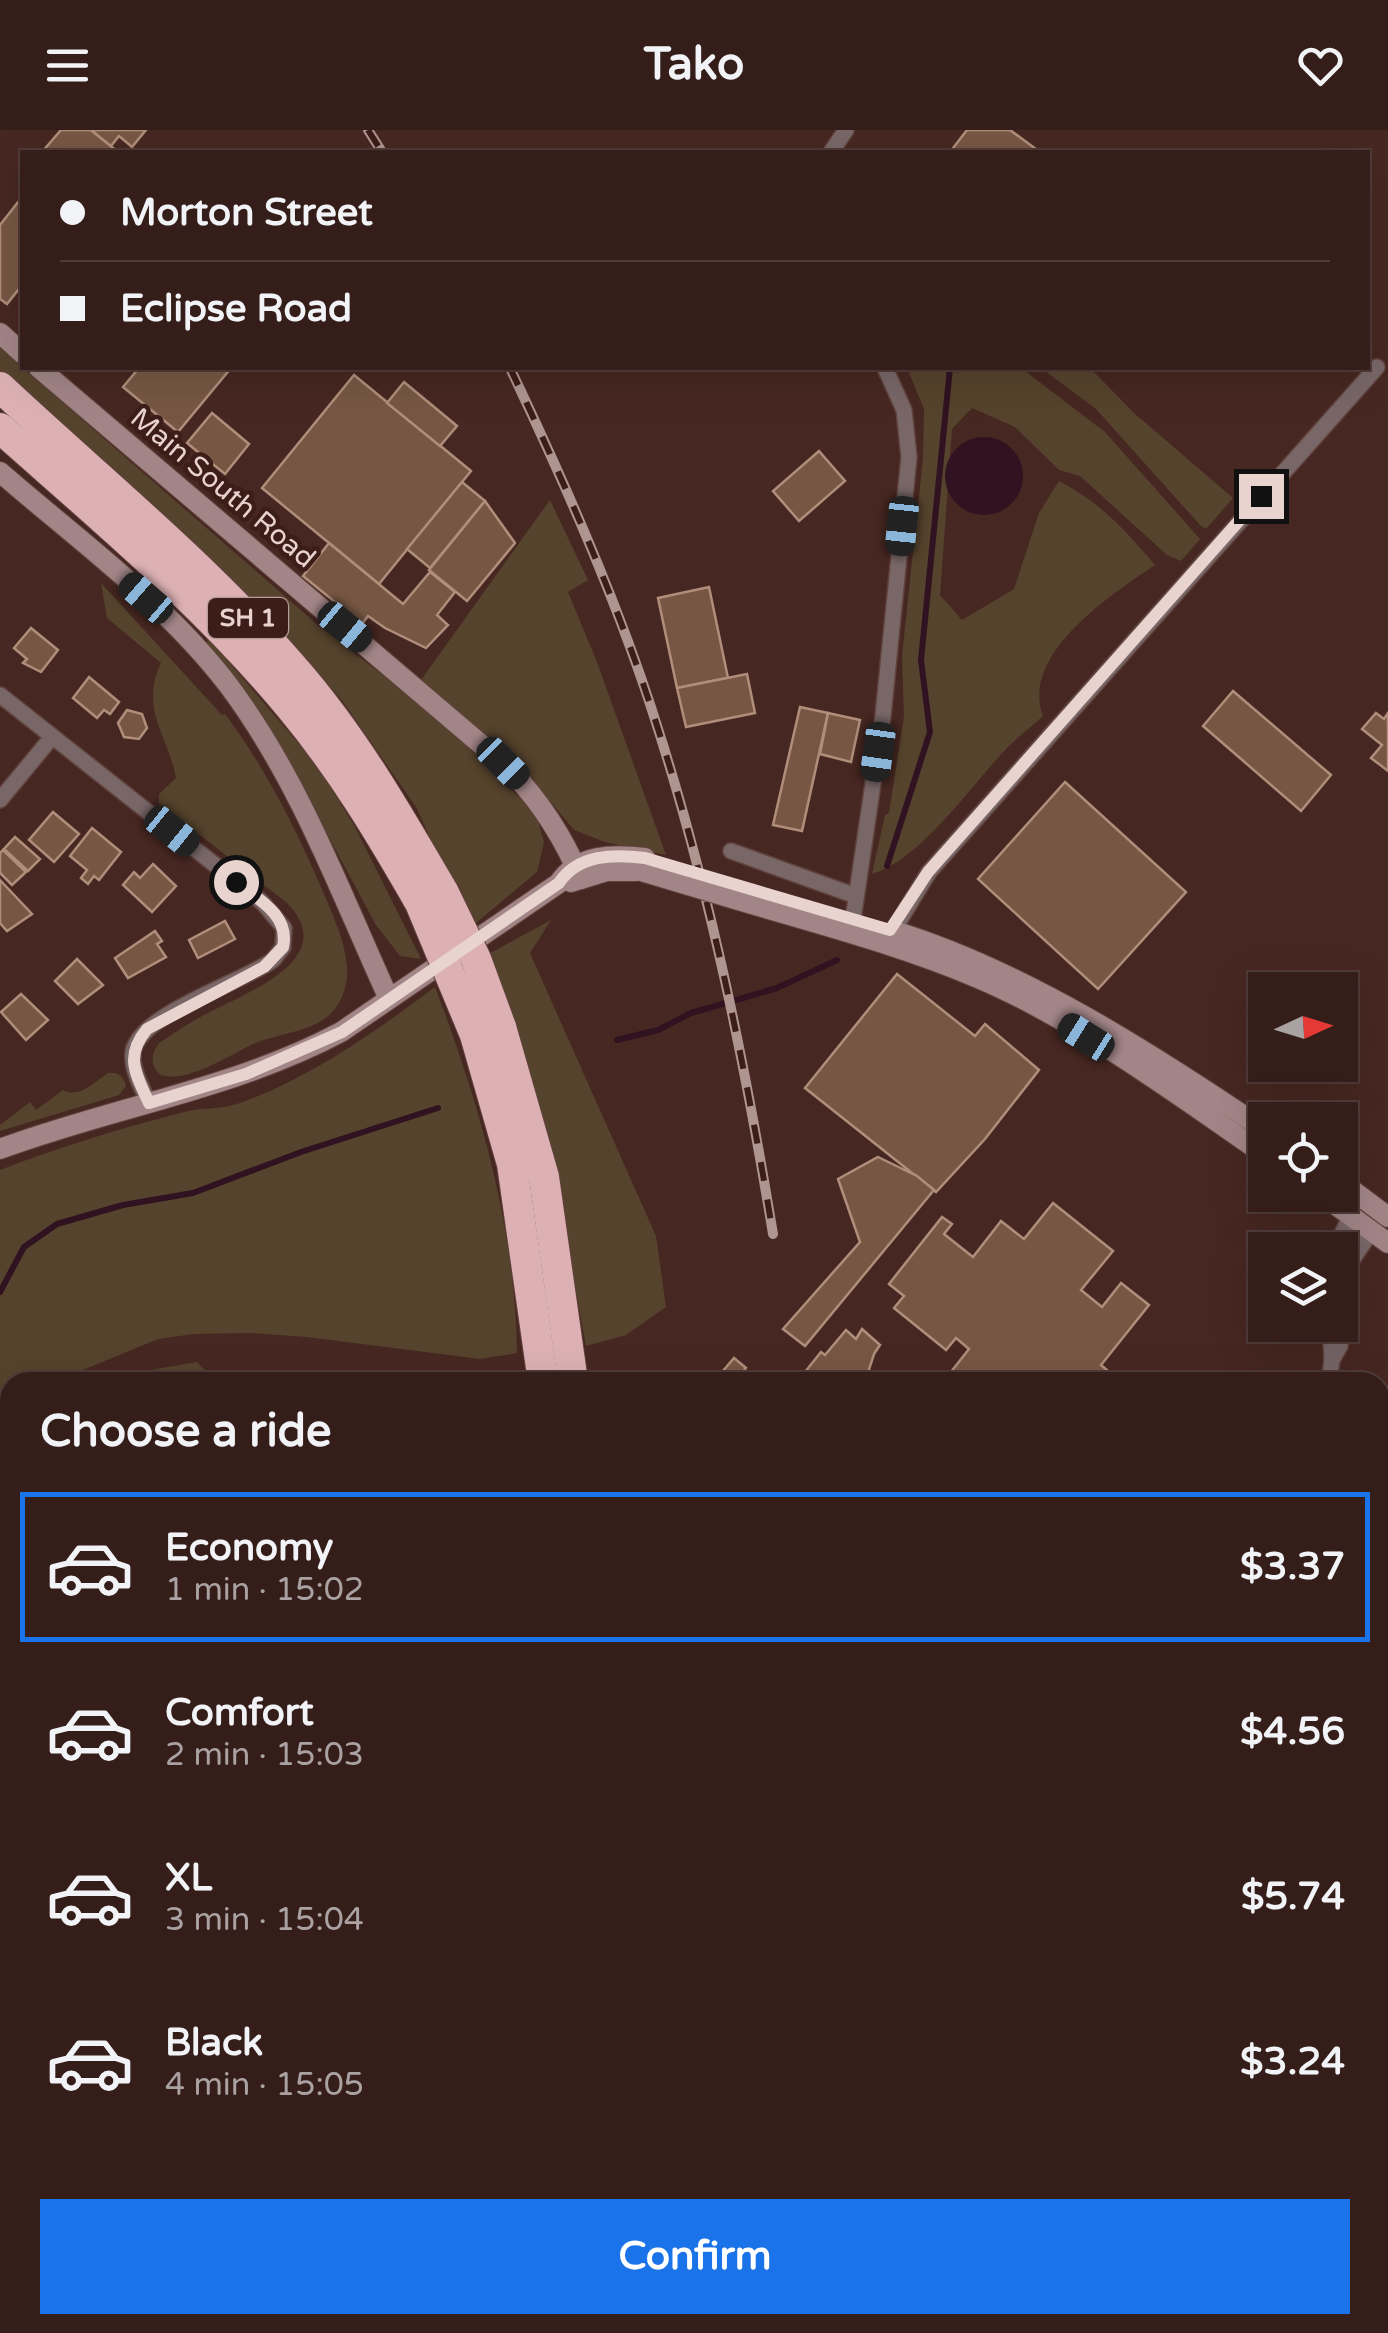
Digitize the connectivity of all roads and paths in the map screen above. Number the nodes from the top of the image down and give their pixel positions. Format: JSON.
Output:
{"nodes":[{"id":1,"x":846,"y":130,"type":"edge"},
{"id":2,"x":833,"y":150,"type":"edge"},
{"id":3,"x":0,"y":334,"type":"edge"},
{"id":4,"x":20,"y":351,"type":"edge"},
{"id":5,"x":1377,"y":367,"type":"dead end"},
{"id":6,"x":40,"y":370,"type":"edge"},
{"id":7,"x":886,"y":370,"type":"edge"},
{"id":8,"x":0,"y":387,"type":"edge"},
{"id":9,"x":0,"y":428,"type":"edge"},
{"id":10,"x":0,"y":472,"type":"edge"},
{"id":11,"x":0,"y":694,"type":"edge"},
{"id":12,"x":52,"y":737,"type":"junction"},
{"id":13,"x":0,"y":800,"type":"edge"},
{"id":14,"x":731,"y":852,"type":"dead end"},
{"id":15,"x":578,"y":872,"type":"junction"},
{"id":16,"x":856,"y":896,"type":"junction"},
{"id":17,"x":432,"y":898,"type":"junction"},
{"id":18,"x":852,"y":927,"type":"junction"},
{"id":19,"x":889,"y":936,"type":"junction"},
{"id":20,"x":389,"y":999,"type":"junction"},
{"id":21,"x":488,"y":1031,"type":"junction"},
{"id":22,"x":149,"y":1103,"type":"junction"},
{"id":23,"x":1248,"y":1119,"type":"edge"},
{"id":24,"x":1248,"y":1143,"type":"edge"},
{"id":25,"x":0,"y":1149,"type":"edge"},
{"id":26,"x":1358,"y":1207,"type":"edge"},
{"id":27,"x":1383,"y":1227,"type":"edge"},
{"id":28,"x":1331,"y":1342,"type":"edge"},
{"id":29,"x":1332,"y":1360,"type":"junction"},
{"id":30,"x":542,"y":1372,"type":"edge"},
{"id":31,"x":571,"y":1372,"type":"edge"},
{"id":32,"x":1330,"y":1372,"type":"edge"}],
"edges":[{"from":1,"to":2,"type":"street"},
{"from":3,"to":4,"type":"main road"},
{"from":5,"to":19,"type":"street"},
{"from":6,"to":15,"type":"main road","name":"Main South Road"},
{"from":7,"to":16,"type":"street"},
{"from":8,"to":17,"type":"highway","number":"SH 1"},
{"from":9,"to":17,"type":"highway","number":"SH 1"},
{"from":10,"to":20,"type":"main road"},
{"from":11,"to":12,"type":"street"},
{"from":12,"to":13,"type":"street"},
{"from":12,"to":22,"type":"street"},
{"from":14,"to":16,"type":"street"},
{"from":15,"to":18,"type":"main road"},
{"from":15,"to":20,"type":"main road"},
{"from":16,"to":18,"type":"street"},
{"from":17,"to":21,"type":"highway","number":"SH 1","bridge":true},
{"from":18,"to":19,"type":"main road"},
{"from":19,"to":23,"type":"main road"},
{"from":19,"to":24,"type":"main road"},
{"from":20,"to":22,"type":"main road"},
{"from":21,"to":30,"type":"highway","number":"SH 1"},
{"from":21,"to":31,"type":"highway","number":"SH 1"},
{"from":22,"to":25,"type":"main road"},
{"from":26,"to":27,"type":"main road"},
{"from":27,"to":29,"type":"street"},
{"from":28,"to":29,"type":"street"},
{"from":29,"to":32,"type":"street"}]}
